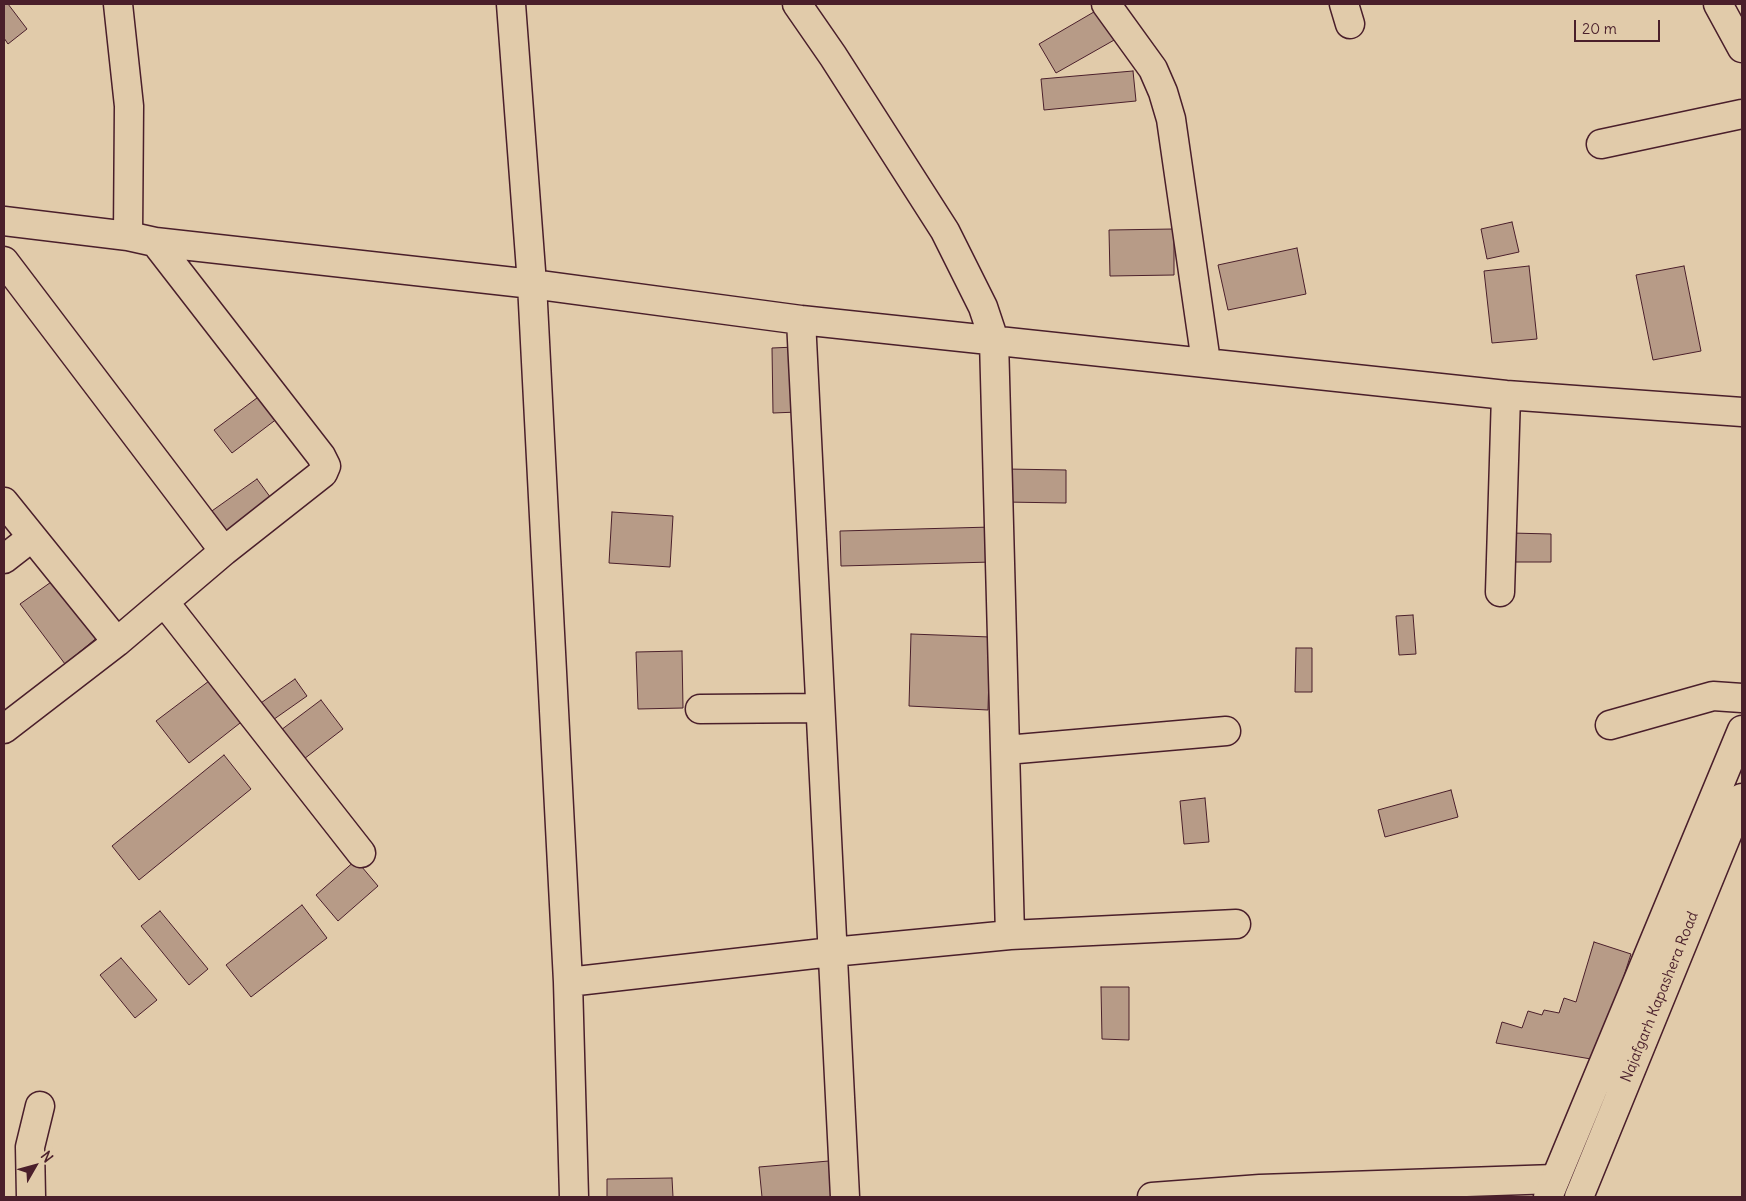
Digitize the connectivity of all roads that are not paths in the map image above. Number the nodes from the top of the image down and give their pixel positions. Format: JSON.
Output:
{"nodes":[{"id":1,"x":118,"y":4,"type":"edge"},
{"id":2,"x":511,"y":4,"type":"edge"},
{"id":3,"x":797,"y":4,"type":"edge"},
{"id":4,"x":1106,"y":4,"type":"edge"},
{"id":5,"x":1718,"y":4,"type":"edge"},
{"id":6,"x":1742,"y":48,"type":"edge"},
{"id":7,"x":1742,"y":114,"type":"edge"},
{"id":8,"x":1601,"y":144,"type":"dead end"},
{"id":9,"x":4,"y":221,"type":"edge"},
{"id":10,"x":128,"y":236,"type":"junction"},
{"id":11,"x":155,"y":242,"type":"junction"},
{"id":12,"x":4,"y":262,"type":"edge"},
{"id":13,"x":532,"y":284,"type":"junction"},
{"id":14,"x":801,"y":320,"type":"junction"},
{"id":15,"x":994,"y":340,"type":"junction"},
{"id":16,"x":1206,"y":362,"type":"junction"},
{"id":17,"x":1506,"y":395,"type":"junction"},
{"id":18,"x":1742,"y":412,"type":"edge"},
{"id":19,"x":4,"y":502,"type":"edge"},
{"id":20,"x":32,"y":538,"type":"junction"},
{"id":21,"x":224,"y":551,"type":"junction"},
{"id":22,"x":4,"y":559,"type":"edge"},
{"id":23,"x":1500,"y":592,"type":"dead end"},
{"id":24,"x":164,"y":603,"type":"junction"},
{"id":25,"x":117,"y":642,"type":"junction"},
{"id":26,"x":1742,"y":698,"type":"edge"},
{"id":27,"x":819,"y":708,"type":"junction"},
{"id":28,"x":700,"y":709,"type":"dead end"},
{"id":29,"x":1610,"y":725,"type":"dead end"},
{"id":30,"x":4,"y":729,"type":"edge"},
{"id":31,"x":1742,"y":730,"type":"edge"},
{"id":32,"x":1226,"y":731,"type":"dead end"},
{"id":33,"x":1006,"y":750,"type":"junction"},
{"id":34,"x":1742,"y":798,"type":"edge"},
{"id":35,"x":360,"y":853,"type":"dead end"},
{"id":36,"x":1236,"y":924,"type":"dead end"},
{"id":37,"x":1010,"y":935,"type":"junction"},
{"id":38,"x":832,"y":952,"type":"junction"},
{"id":39,"x":568,"y":982,"type":"junction"},
{"id":40,"x":40,"y":1106,"type":"dead end"},
{"id":41,"x":1552,"y":1188,"type":"edge"},
{"id":42,"x":31,"y":1197,"type":"edge"},
{"id":43,"x":574,"y":1197,"type":"edge"},
{"id":44,"x":845,"y":1197,"type":"edge"},
{"id":45,"x":1152,"y":1197,"type":"edge"},
{"id":46,"x":1579,"y":1197,"type":"edge"}],
"edges":[{"from":1,"to":10,"type":"street"},
{"from":2,"to":13,"type":"street"},
{"from":3,"to":15,"type":"street"},
{"from":4,"to":16,"type":"street"},
{"from":5,"to":6,"type":"street"},
{"from":7,"to":8,"type":"street"},
{"from":9,"to":10,"type":"street"},
{"from":10,"to":11,"type":"street"},
{"from":11,"to":13,"type":"street"},
{"from":11,"to":21,"type":"street"},
{"from":12,"to":21,"type":"street"},
{"from":13,"to":14,"type":"street"},
{"from":13,"to":39,"type":"street"},
{"from":14,"to":15,"type":"street"},
{"from":14,"to":27,"type":"street"},
{"from":15,"to":16,"type":"street"},
{"from":15,"to":33,"type":"street"},
{"from":16,"to":17,"type":"street"},
{"from":17,"to":18,"type":"street"},
{"from":17,"to":23,"type":"street"},
{"from":19,"to":20,"type":"street"},
{"from":20,"to":22,"type":"street"},
{"from":20,"to":25,"type":"street"},
{"from":21,"to":24,"type":"street"},
{"from":24,"to":25,"type":"street"},
{"from":24,"to":35,"type":"street"},
{"from":25,"to":30,"type":"street"},
{"from":26,"to":29,"type":"street"},
{"from":27,"to":28,"type":"street"},
{"from":27,"to":38,"type":"street"},
{"from":31,"to":41,"type":"street"},
{"from":32,"to":33,"type":"street"},
{"from":33,"to":37,"type":"street"},
{"from":34,"to":46,"type":"street","name":"Najafgarh Kapashera Road"},
{"from":36,"to":37,"type":"street"},
{"from":37,"to":38,"type":"street"},
{"from":38,"to":39,"type":"street"},
{"from":38,"to":44,"type":"street"},
{"from":39,"to":43,"type":"street"},
{"from":40,"to":42,"type":"street"},
{"from":41,"to":45,"type":"street"}]}
